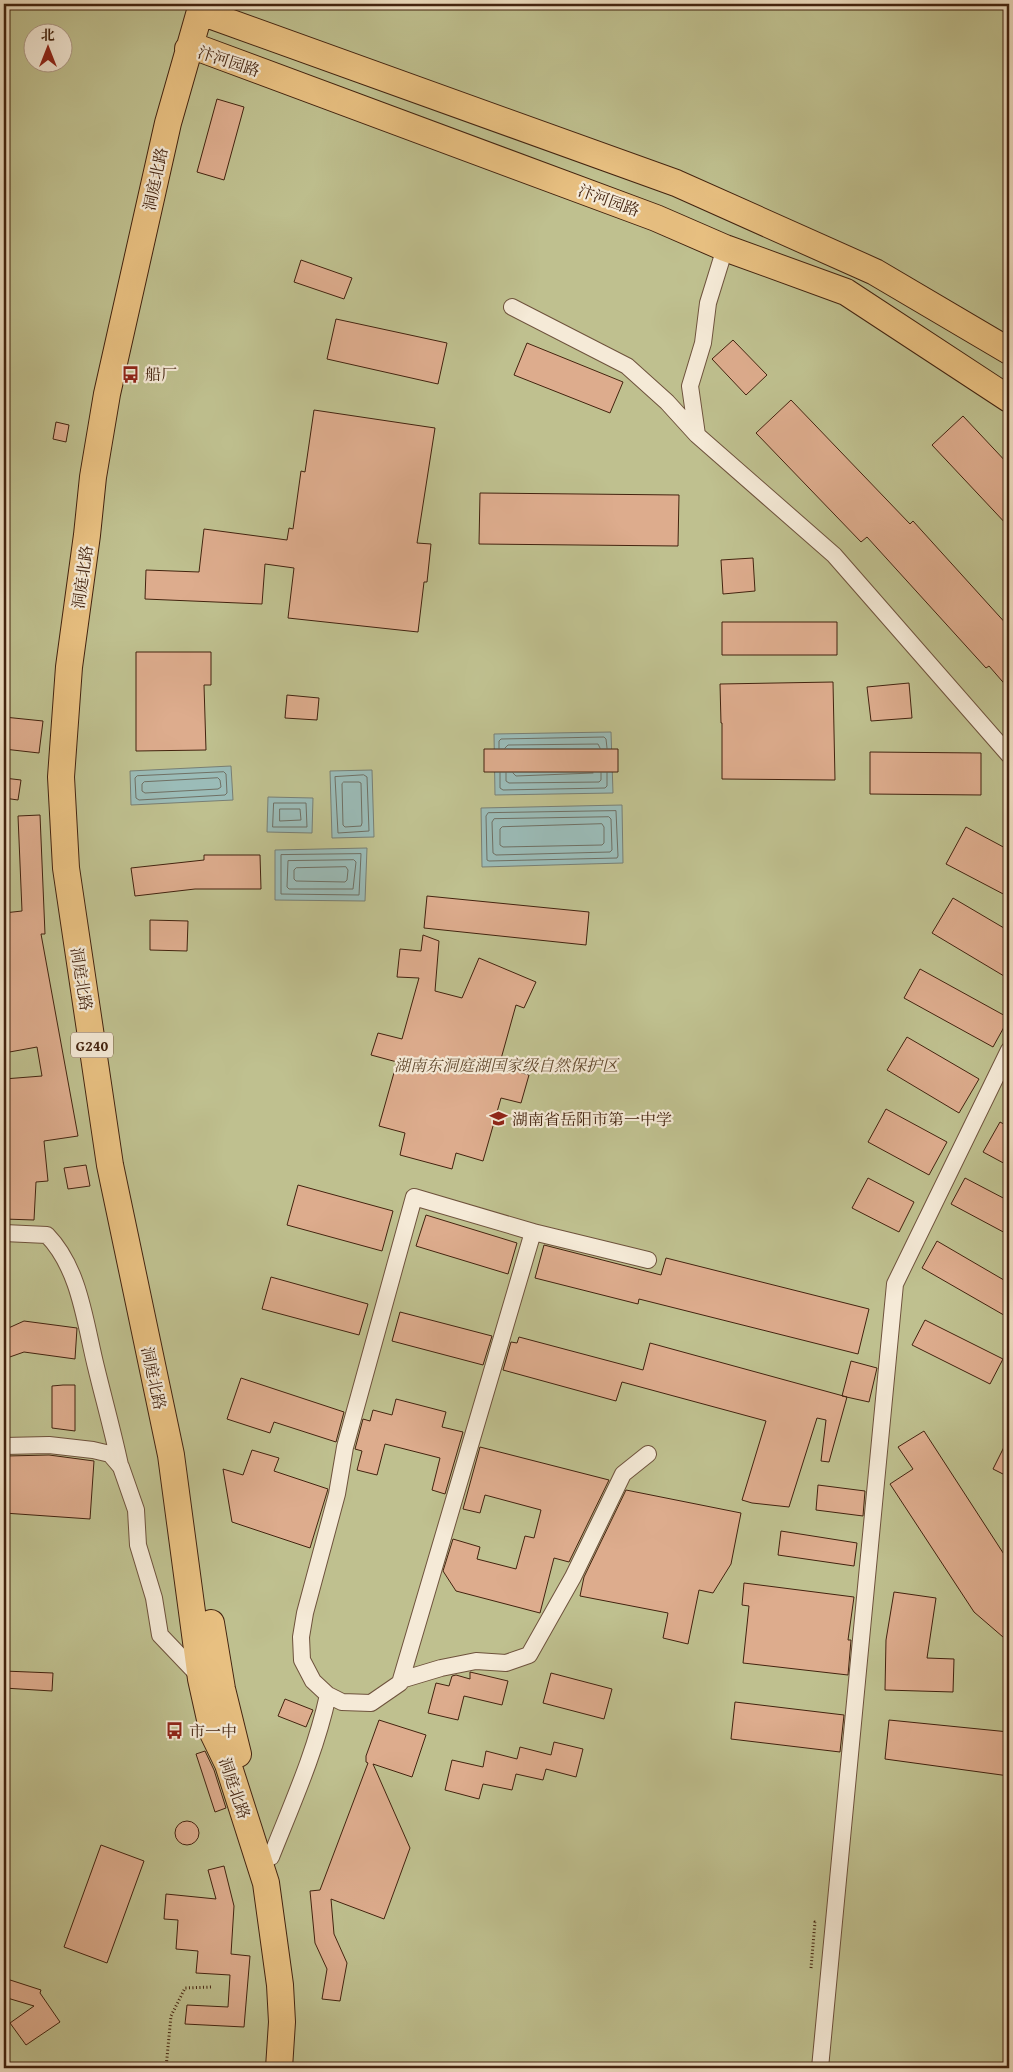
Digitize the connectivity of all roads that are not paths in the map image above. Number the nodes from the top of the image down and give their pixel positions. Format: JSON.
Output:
{"nodes":[{"id":1,"x":207,"y":10,"type":"edge"},
{"id":2,"x":194,"y":49,"type":"junction"},
{"id":3,"x":725,"y":248,"type":"junction"},
{"id":4,"x":512,"y":306,"type":"dead end"},
{"id":5,"x":1009,"y":351,"type":"edge"},
{"id":6,"x":1009,"y":399,"type":"edge"},
{"id":7,"x":697,"y":435,"type":"junction"},
{"id":8,"x":1009,"y":755,"type":"edge"},
{"id":9,"x":1009,"y":1050,"type":"edge"},
{"id":10,"x":534,"y":1232,"type":"junction"},
{"id":11,"x":4,"y":1233,"type":"edge"},
{"id":12,"x":648,"y":1260,"type":"dead end"},
{"id":13,"x":4,"y":1446,"type":"edge"},
{"id":14,"x":648,"y":1454,"type":"dead end"},
{"id":15,"x":120,"y":1467,"type":"junction"},
{"id":16,"x":201,"y":1679,"type":"junction"},
{"id":17,"x":401,"y":1680,"type":"junction"},
{"id":18,"x":328,"y":1695,"type":"junction"},
{"id":19,"x":271,"y":1857,"type":"junction"},
{"id":20,"x":279,"y":2068,"type":"edge"},
{"id":21,"x":290,"y":2068,"type":"edge"},
{"id":22,"x":820,"y":2068,"type":"edge"}],
"edges":[{"from":1,"to":2,"type":"main road","name":"洞庭北路","number":"G240"},
{"from":1,"to":5,"type":"main road"},
{"from":2,"to":3,"type":"main road","name":"汴河园路"},
{"from":2,"to":16,"type":"main road","name":"洞庭北路","number":"G240"},
{"from":2,"to":19,"type":"main road","name":"洞庭北路","number":"G240"},
{"from":3,"to":6,"type":"main road","name":"汴河园路"},
{"from":3,"to":7,"type":"street"},
{"from":4,"to":7,"type":"street"},
{"from":7,"to":8,"type":"street"},
{"from":9,"to":22,"type":"street"},
{"from":10,"to":12,"type":"street"},
{"from":10,"to":17,"type":"street"},
{"from":10,"to":18,"type":"street"},
{"from":11,"to":15,"type":"street"},
{"from":13,"to":15,"type":"street"},
{"from":14,"to":17,"type":"street"},
{"from":15,"to":16,"type":"street"},
{"from":16,"to":20,"type":"main road","name":"洞庭北路","number":"G240"},
{"from":17,"to":18,"type":"street"},
{"from":18,"to":19,"type":"street"},
{"from":19,"to":21,"type":"main road","name":"洞庭北路","number":"G240"}]}
